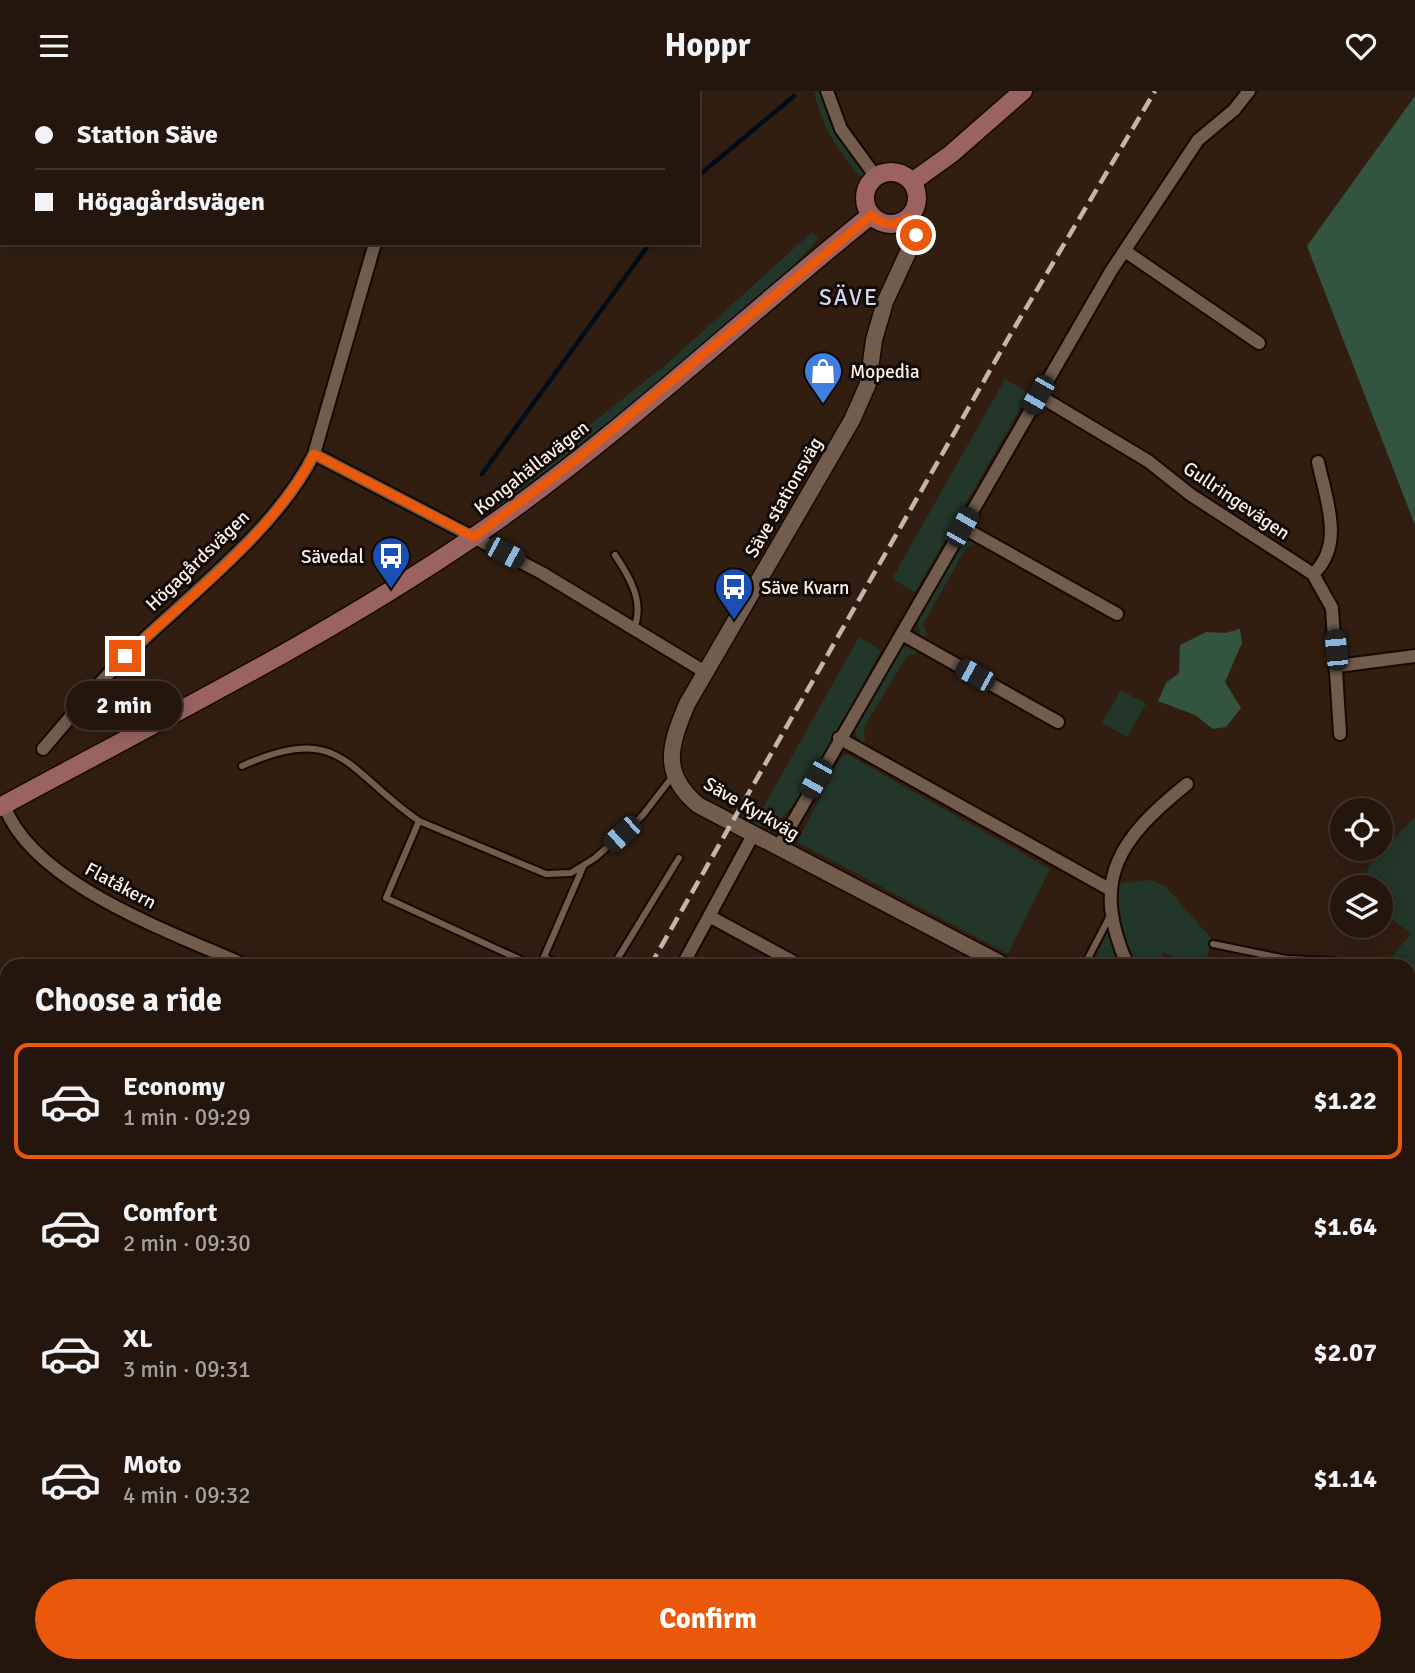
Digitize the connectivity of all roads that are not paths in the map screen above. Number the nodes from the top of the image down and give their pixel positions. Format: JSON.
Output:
{"nodes":[{"id":1,"x":827,"y":91,"type":"edge"},
{"id":2,"x":1023,"y":91,"type":"edge"},
{"id":3,"x":1249,"y":91,"type":"edge"},
{"id":4,"x":876,"y":177,"type":"junction"},
{"id":5,"x":912,"y":182,"type":"junction"},
{"id":6,"x":872,"y":215,"type":"junction"},
{"id":7,"x":908,"y":218,"type":"junction"},
{"id":8,"x":374,"y":245,"type":"edge"},
{"id":9,"x":1125,"y":251,"type":"junction"},
{"id":10,"x":1259,"y":343,"type":"dead end"},
{"id":11,"x":1038,"y":395,"type":"junction"},
{"id":12,"x":314,"y":454,"type":"junction"},
{"id":13,"x":1318,"y":462,"type":"dead end"},
{"id":14,"x":962,"y":527,"type":"junction"},
{"id":15,"x":474,"y":537,"type":"junction"},
{"id":16,"x":615,"y":555,"type":"dead end"},
{"id":17,"x":1313,"y":574,"type":"junction"},
{"id":18,"x":1118,"y":614,"type":"dead end"},
{"id":19,"x":634,"y":628,"type":"junction"},
{"id":20,"x":902,"y":634,"type":"junction"},
{"id":21,"x":1415,"y":656,"type":"edge"},
{"id":22,"x":1338,"y":666,"type":"junction"},
{"id":23,"x":705,"y":672,"type":"junction"},
{"id":24,"x":1058,"y":722,"type":"dead end"},
{"id":25,"x":1340,"y":734,"type":"dead end"},
{"id":26,"x":839,"y":738,"type":"junction"},
{"id":27,"x":43,"y":749,"type":"dead end"},
{"id":28,"x":242,"y":766,"type":"dead end"},
{"id":29,"x":673,"y":776,"type":"junction"},
{"id":30,"x":1187,"y":784,"type":"dead end"},
{"id":31,"x":2,"y":806,"type":"edge"},
{"id":32,"x":419,"y":821,"type":"junction"},
{"id":33,"x":753,"y":835,"type":"junction"},
{"id":34,"x":778,"y":848,"type":"junction"},
{"id":35,"x":679,"y":858,"type":"dead end"},
{"id":36,"x":584,"y":865,"type":"junction"},
{"id":37,"x":1109,"y":889,"type":"junction"},
{"id":38,"x":1111,"y":913,"type":"junction"},
{"id":39,"x":709,"y":916,"type":"junction"},
{"id":40,"x":1213,"y":944,"type":"dead end"},
{"id":41,"x":544,"y":957,"type":"joint"},
{"id":42,"x":231,"y":959,"type":"edge"},
{"id":43,"x":521,"y":959,"type":"edge"},
{"id":44,"x":548,"y":959,"type":"edge"},
{"id":45,"x":618,"y":959,"type":"edge"},
{"id":46,"x":686,"y":959,"type":"edge"},
{"id":47,"x":788,"y":959,"type":"edge"},
{"id":48,"x":992,"y":959,"type":"edge"},
{"id":49,"x":1088,"y":959,"type":"edge"},
{"id":50,"x":1125,"y":959,"type":"edge"},
{"id":51,"x":1286,"y":959,"type":"edge"}],
"edges":[{"from":1,"to":4,"type":"street"},
{"from":2,"to":5,"type":"main road"},
{"from":3,"to":9,"type":"street"},
{"from":4,"to":5,"type":"main road"},
{"from":4,"to":6,"type":"main road"},
{"from":5,"to":7,"type":"main road"},
{"from":6,"to":7,"type":"main road"},
{"from":6,"to":15,"type":"main road","name":"Kongahällavägen"},
{"from":7,"to":23,"type":"street","name":"Säve stationsväg"},
{"from":8,"to":12,"type":"street","name":"Högagårdsvägen"},
{"from":9,"to":10,"type":"street"},
{"from":9,"to":11,"type":"street"},
{"from":11,"to":14,"type":"street"},
{"from":11,"to":17,"type":"street","name":"Gullringevägen"},
{"from":12,"to":15,"type":"street"},
{"from":12,"to":27,"type":"street","name":"Högagårdsvägen"},
{"from":13,"to":17,"type":"street"},
{"from":14,"to":18,"type":"street"},
{"from":14,"to":20,"type":"street"},
{"from":15,"to":19,"type":"street"},
{"from":15,"to":31,"type":"main road","name":"Kongahällavägen"},
{"from":16,"to":19,"type":"lane"},
{"from":17,"to":22,"type":"street"},
{"from":19,"to":23,"type":"street"},
{"from":20,"to":24,"type":"street"},
{"from":20,"to":26,"type":"street"},
{"from":21,"to":22,"type":"street"},
{"from":22,"to":25,"type":"street"},
{"from":23,"to":29,"type":"street"},
{"from":26,"to":34,"type":"street"},
{"from":26,"to":37,"type":"street"},
{"from":28,"to":32,"type":"lane"},
{"from":29,"to":33,"type":"street","name":"Säve Kyrkväg"},
{"from":29,"to":36,"type":"lane"},
{"from":30,"to":37,"type":"street"},
{"from":31,"to":42,"type":"street","name":"Flatåkern"},
{"from":32,"to":36,"type":"lane"},
{"from":32,"to":43,"type":"lane"},
{"from":33,"to":34,"type":"street","name":"Säve Kyrkväg"},
{"from":33,"to":39,"type":"street"},
{"from":34,"to":48,"type":"street","name":"Säve Kyrkväg"},
{"from":35,"to":45,"type":"lane"},
{"from":36,"to":41,"type":"lane"},
{"from":37,"to":38,"type":"street"},
{"from":38,"to":49,"type":"lane"},
{"from":38,"to":50,"type":"street"},
{"from":39,"to":46,"type":"street"},
{"from":39,"to":47,"type":"street"},
{"from":40,"to":51,"type":"lane"},
{"from":41,"to":44,"type":"lane"}]}
